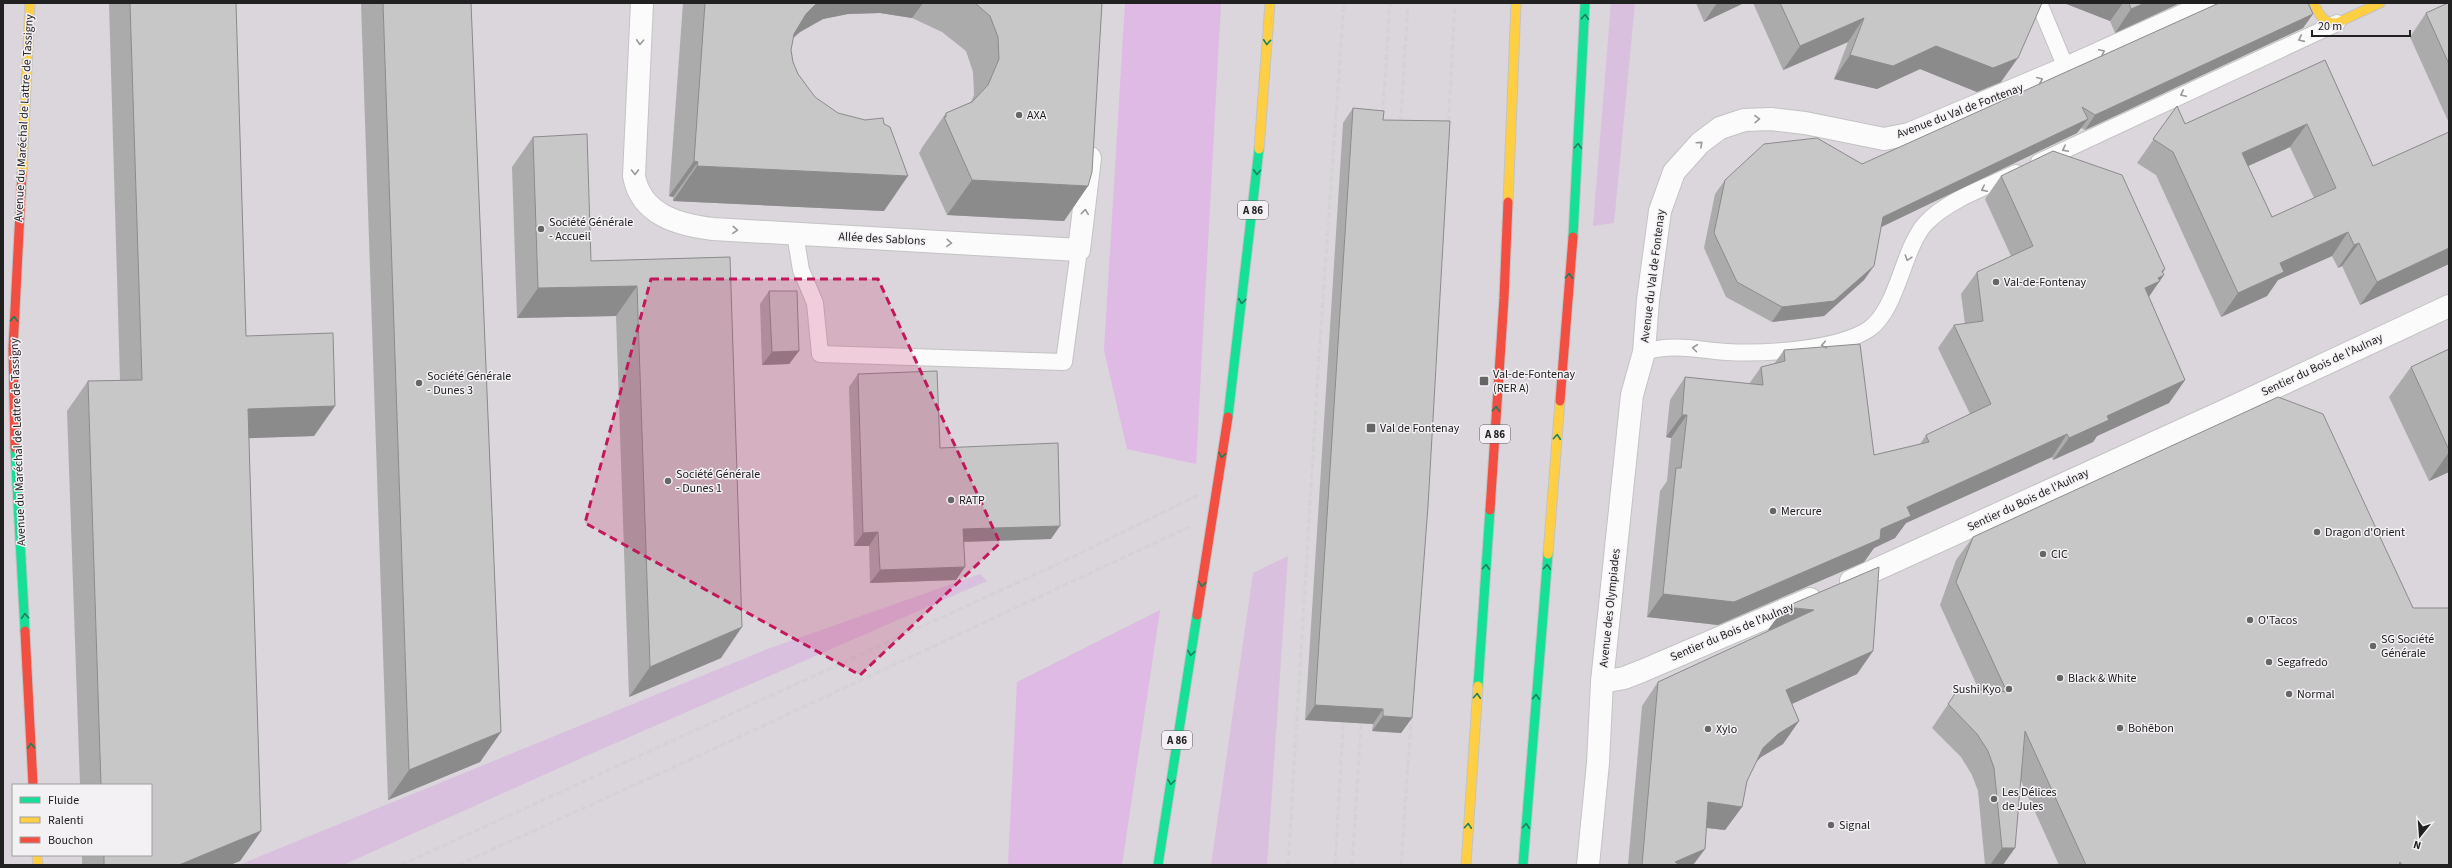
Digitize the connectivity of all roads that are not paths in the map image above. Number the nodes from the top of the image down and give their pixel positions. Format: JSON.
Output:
{"nodes":[{"id":1,"x":30,"y":3,"type":"edge"},
{"id":2,"x":642,"y":3,"type":"edge"},
{"id":3,"x":1270,"y":3,"type":"edge"},
{"id":4,"x":1516,"y":3,"type":"edge"},
{"id":5,"x":1585,"y":3,"type":"edge"},
{"id":6,"x":2039,"y":3,"type":"edge"},
{"id":7,"x":2211,"y":3,"type":"edge"},
{"id":8,"x":2314,"y":3,"type":"edge"},
{"id":9,"x":2380,"y":3,"type":"edge"},
{"id":10,"x":2337,"y":23,"type":"junction"},
{"id":11,"x":2066,"y":68,"type":"junction"},
{"id":12,"x":1092,"y":139,"type":"edge"},
{"id":13,"x":796,"y":234,"type":"junction"},
{"id":14,"x":1079,"y":250,"type":"junction"},
{"id":15,"x":2449,"y":306,"type":"edge"},
{"id":16,"x":1644,"y":352,"type":"junction"},
{"id":17,"x":1602,"y":682,"type":"junction"},
{"id":18,"x":33,"y":784,"type":"edge"},
{"id":19,"x":1158,"y":865,"type":"edge"},
{"id":20,"x":1466,"y":865,"type":"edge"},
{"id":21,"x":1523,"y":865,"type":"edge"},
{"id":22,"x":1588,"y":865,"type":"edge"}],
"edges":[{"from":18,"to":1,"type":"main road","name":"Avenue du Maréchal de Lattre de Tassigny","one_way":true},
{"from":2,"to":13,"type":"street","name":"Allée des Sablons","one_way":true},
{"from":3,"to":19,"type":"main road","number":"A 86","one_way":true,"bridge":true},
{"from":20,"to":4,"type":"main road","number":"A 86","one_way":true},
{"from":21,"to":5,"type":"main road","one_way":true},
{"from":6,"to":11,"type":"lane"},
{"from":11,"to":7,"type":"street","name":"Avenue du Val de Fontenay","one_way":true},
{"from":8,"to":10,"type":"main road"},
{"from":9,"to":10,"type":"main road","name":"Avenue du Val de Fontenay"},
{"from":10,"to":16,"type":"lane","name":"Avenue du Val de Fontenay","one_way":true},
{"from":16,"to":11,"type":"street","name":"Avenue du Val de Fontenay","one_way":true},
{"from":14,"to":12,"type":"street","one_way":true},
{"from":13,"to":14,"type":"street","name":"Allée des Sablons","one_way":true},
{"from":13,"to":14,"type":"lane"},
{"from":15,"to":17,"type":"street","name":"Sentier du Bois de l'Aulnay"},
{"from":16,"to":17,"type":"street","name":"Avenue des Olympiades"},
{"from":17,"to":22,"type":"street","name":"Avenue des Olympiades"}]}
